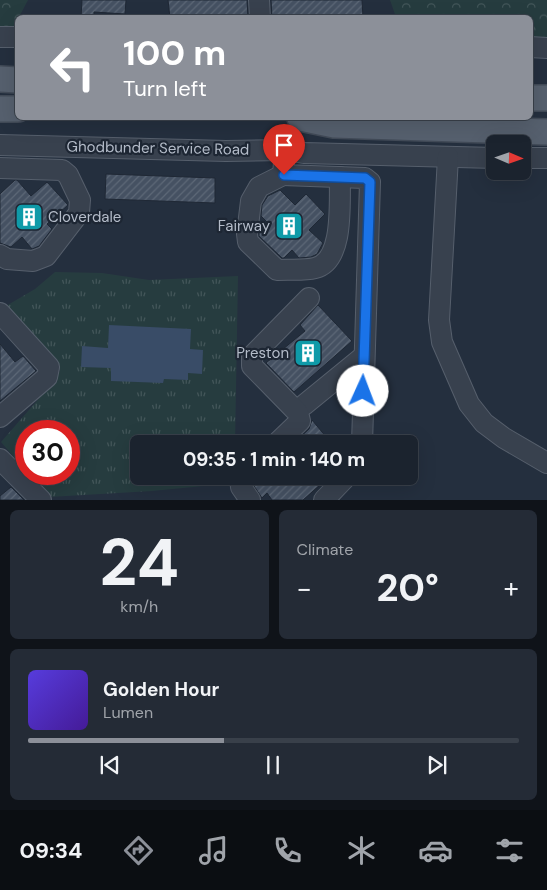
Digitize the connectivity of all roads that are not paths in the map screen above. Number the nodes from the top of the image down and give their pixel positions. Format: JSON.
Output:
{"nodes":[{"id":1,"x":259,"y":0,"type":"edge"},
{"id":2,"x":260,"y":15,"type":"edge"},
{"id":3,"x":0,"y":37,"type":"edge"},
{"id":4,"x":15,"y":37,"type":"edge"},
{"id":5,"x":533,"y":47,"type":"edge"},
{"id":6,"x":547,"y":48,"type":"edge"},
{"id":7,"x":0,"y":79,"type":"edge"},
{"id":8,"x":15,"y":80,"type":"edge"},
{"id":9,"x":533,"y":86,"type":"edge"},
{"id":10,"x":547,"y":86,"type":"edge"},
{"id":11,"x":533,"y":98,"type":"edge"},
{"id":12,"x":547,"y":98,"type":"edge"},
{"id":13,"x":0,"y":109,"type":"edge"},
{"id":14,"x":15,"y":109,"type":"edge"},
{"id":15,"x":533,"y":117,"type":"edge"},
{"id":16,"x":547,"y":117,"type":"edge"},
{"id":17,"x":310,"y":120,"type":"edge"},
{"id":18,"x":547,"y":132,"type":"edge"},
{"id":19,"x":0,"y":145,"type":"edge"},
{"id":20,"x":284,"y":150,"type":"junction"},
{"id":21,"x":448,"y":156,"type":"junction"},
{"id":22,"x":486,"y":158,"type":"edge"},
{"id":23,"x":531,"y":158,"type":"edge"},
{"id":24,"x":547,"y":158,"type":"edge"},
{"id":25,"x":0,"y":168,"type":"edge"},
{"id":26,"x":284,"y":175,"type":"junction"},
{"id":27,"x":340,"y":177,"type":"junction"},
{"id":28,"x":0,"y":255,"type":"edge"},
{"id":29,"x":308,"y":298,"type":"dead end"},
{"id":30,"x":0,"y":313,"type":"edge"},
{"id":31,"x":364,"y":356,"type":"junction"},
{"id":32,"x":304,"y":404,"type":"dead end"},
{"id":33,"x":0,"y":417,"type":"edge"},
{"id":34,"x":285,"y":435,"type":"edge"},
{"id":35,"x":362,"y":435,"type":"edge"},
{"id":36,"x":0,"y":459,"type":"edge"},
{"id":37,"x":547,"y":463,"type":"edge"},
{"id":38,"x":241,"y":485,"type":"edge"},
{"id":39,"x":338,"y":485,"type":"edge"},
{"id":40,"x":41,"y":500,"type":"edge"},
{"id":41,"x":250,"y":500,"type":"edge"},
{"id":42,"x":324,"y":500,"type":"edge"}],
"edges":[{"from":1,"to":2,"type":"street"},
{"from":3,"to":4,"type":"street"},
{"from":5,"to":6,"type":"street"},
{"from":7,"to":8,"type":"main road"},
{"from":9,"to":10,"type":"main road"},
{"from":11,"to":12,"type":"main road"},
{"from":13,"to":14,"type":"main road"},
{"from":15,"to":16,"type":"main road"},
{"from":17,"to":18,"type":"main road"},
{"from":19,"to":20,"type":"street","name":"Ghodbunder Service Road"},
{"from":20,"to":21,"type":"street","name":"Ghodbunder Service Road"},
{"from":20,"to":26,"type":"street"},
{"from":21,"to":22,"type":"street","name":"Ghodbunder Service Road"},
{"from":21,"to":37,"type":"street"},
{"from":23,"to":24,"type":"street"},
{"from":25,"to":28,"type":"street"},
{"from":26,"to":27,"type":"street"},
{"from":26,"to":27,"type":"street"},
{"from":27,"to":31,"type":"street"},
{"from":29,"to":34,"type":"street"},
{"from":30,"to":33,"type":"street"},
{"from":31,"to":32,"type":"street"},
{"from":31,"to":35,"type":"street"},
{"from":36,"to":40,"type":"street"},
{"from":38,"to":41,"type":"street"},
{"from":39,"to":42,"type":"street"}]}
